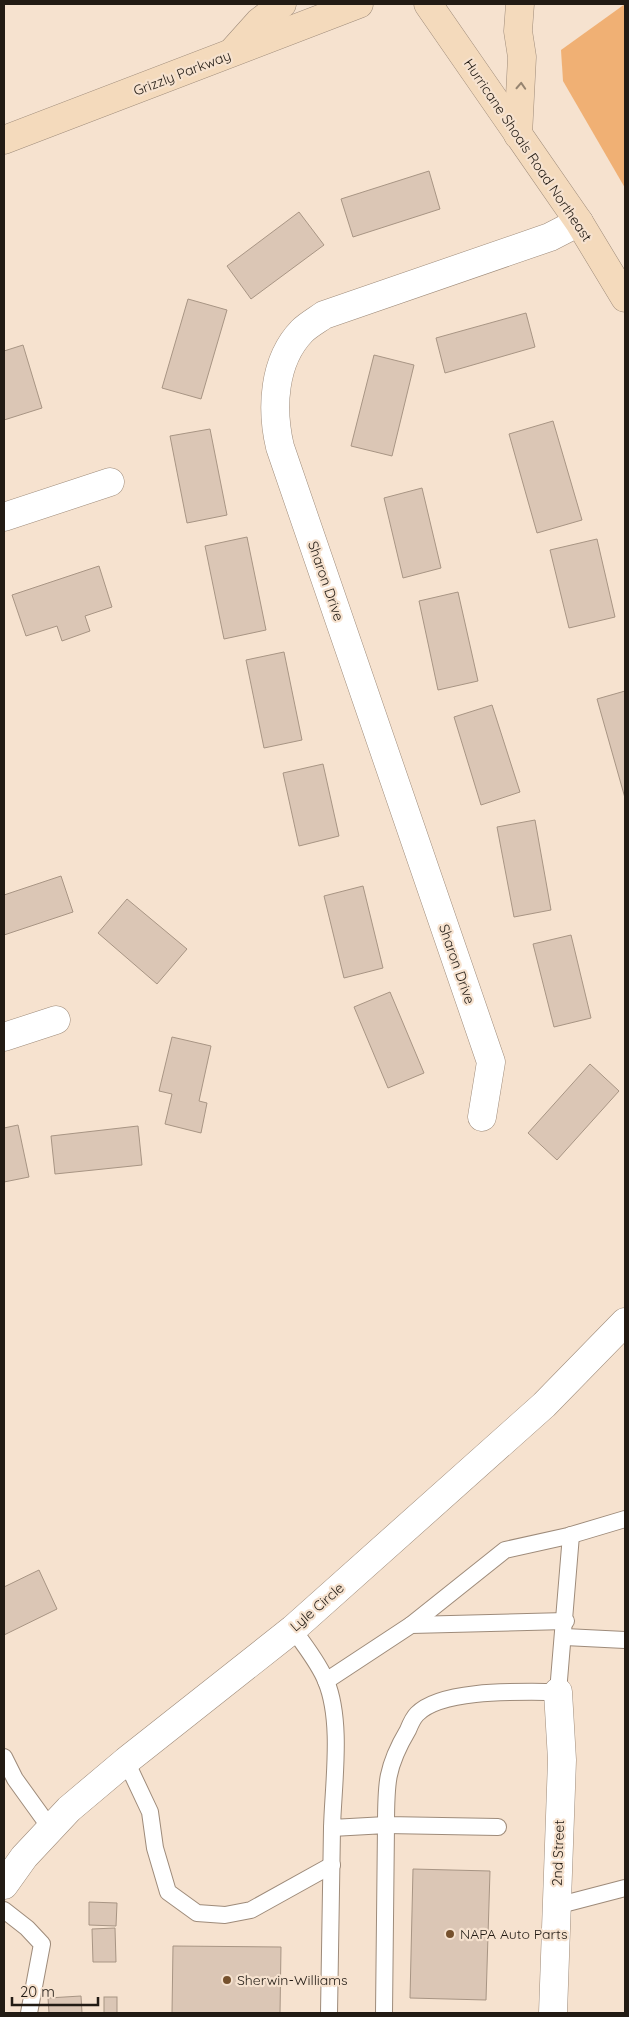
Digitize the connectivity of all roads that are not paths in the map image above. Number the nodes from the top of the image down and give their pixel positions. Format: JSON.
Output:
{"nodes":[{"id":1,"x":282,"y":4,"type":"edge"},
{"id":2,"x":359,"y":4,"type":"edge"},
{"id":3,"x":428,"y":4,"type":"edge"},
{"id":4,"x":520,"y":4,"type":"edge"},
{"id":5,"x":231,"y":54,"type":"junction"},
{"id":6,"x":518,"y":135,"type":"junction"},
{"id":7,"x":4,"y":140,"type":"edge"},
{"id":8,"x":579,"y":222,"type":"junction"},
{"id":9,"x":625,"y":298,"type":"edge"},
{"id":10,"x":110,"y":482,"type":"dead end"},
{"id":11,"x":4,"y":517,"type":"edge"},
{"id":12,"x":56,"y":1020,"type":"dead end"},
{"id":13,"x":4,"y":1037,"type":"edge"},
{"id":14,"x":482,"y":1117,"type":"dead end"},
{"id":15,"x":625,"y":1322,"type":"edge"},
{"id":16,"x":625,"y":1520,"type":"edge"},
{"id":17,"x":571,"y":1535,"type":"junction"},
{"id":18,"x":411,"y":1625,"type":"junction"},
{"id":19,"x":293,"y":1629,"type":"junction"},
{"id":20,"x":565,"y":1629,"type":"junction"},
{"id":21,"x":625,"y":1640,"type":"edge"},
{"id":22,"x":326,"y":1681,"type":"junction"},
{"id":23,"x":558,"y":1692,"type":"junction"},
{"id":24,"x":4,"y":1757,"type":"edge"},
{"id":25,"x":126,"y":1760,"type":"junction"},
{"id":26,"x":386,"y":1825,"type":"junction"},
{"id":27,"x":498,"y":1827,"type":"dead end"},
{"id":28,"x":332,"y":1828,"type":"junction"},
{"id":29,"x":51,"y":1829,"type":"junction"},
{"id":30,"x":332,"y":1865,"type":"junction"},
{"id":31,"x":4,"y":1885,"type":"edge"},
{"id":32,"x":625,"y":1888,"type":"edge"},
{"id":33,"x":556,"y":1906,"type":"junction"},
{"id":34,"x":4,"y":1910,"type":"edge"},
{"id":35,"x":29,"y":2013,"type":"edge"},
{"id":36,"x":329,"y":2013,"type":"edge"},
{"id":37,"x":384,"y":2013,"type":"edge"},
{"id":38,"x":553,"y":2013,"type":"edge"}],
"edges":[{"from":1,"to":5,"type":"street"},
{"from":2,"to":5,"type":"street","name":"Grizzly Parkway"},
{"from":3,"to":6,"type":"street","name":"Hurricane Shoals Road Northeast"},
{"from":6,"to":4,"type":"street","one_way":true},
{"from":5,"to":7,"type":"street","name":"Grizzly Parkway"},
{"from":6,"to":8,"type":"street","name":"Hurricane Shoals Road Northeast"},
{"from":8,"to":9,"type":"street","name":"Hurricane Shoals Road Northeast"},
{"from":8,"to":14,"type":"street","name":"Sharon Drive"},
{"from":10,"to":11,"type":"street"},
{"from":12,"to":13,"type":"street"},
{"from":15,"to":19,"type":"street","name":"Lyle Circle"},
{"from":16,"to":17,"type":"lane"},
{"from":17,"to":18,"type":"lane"},
{"from":17,"to":20,"type":"lane"},
{"from":18,"to":20,"type":"lane"},
{"from":18,"to":22,"type":"lane"},
{"from":19,"to":22,"type":"lane"},
{"from":19,"to":25,"type":"street","name":"Lyle Circle"},
{"from":20,"to":21,"type":"lane"},
{"from":20,"to":23,"type":"lane"},
{"from":22,"to":28,"type":"lane"},
{"from":23,"to":26,"type":"lane"},
{"from":23,"to":33,"type":"street","name":"2nd Street"},
{"from":24,"to":29,"type":"lane"},
{"from":25,"to":29,"type":"street","name":"Lyle Circle"},
{"from":25,"to":30,"type":"lane"},
{"from":26,"to":27,"type":"lane"},
{"from":26,"to":28,"type":"lane"},
{"from":26,"to":37,"type":"lane"},
{"from":28,"to":30,"type":"lane"},
{"from":29,"to":31,"type":"street","name":"Lyle Circle"},
{"from":30,"to":36,"type":"lane"},
{"from":32,"to":33,"type":"lane"},
{"from":33,"to":38,"type":"street","name":"2nd Street"},
{"from":34,"to":35,"type":"lane"}]}
